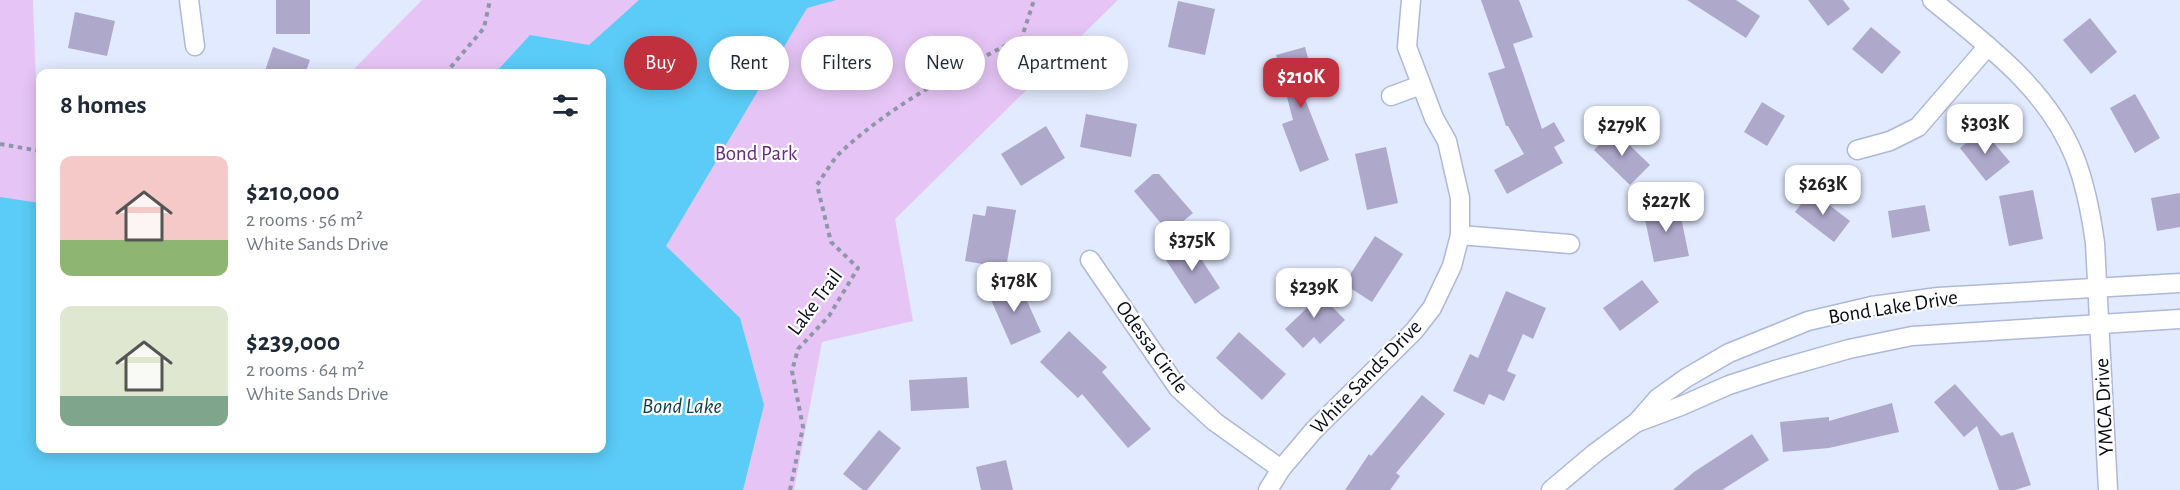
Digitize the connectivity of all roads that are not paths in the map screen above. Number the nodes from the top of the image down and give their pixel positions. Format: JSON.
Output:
{"nodes":[{"id":1,"x":189,"y":0,"type":"edge"},
{"id":2,"x":1411,"y":0,"type":"edge"},
{"id":3,"x":1932,"y":0,"type":"edge"},
{"id":4,"x":195,"y":46,"type":"dead end"},
{"id":5,"x":1988,"y":46,"type":"junction"},
{"id":6,"x":1421,"y":85,"type":"junction"},
{"id":7,"x":1391,"y":96,"type":"dead end"},
{"id":8,"x":1857,"y":150,"type":"dead end"},
{"id":9,"x":1460,"y":235,"type":"junction"},
{"id":10,"x":1570,"y":244,"type":"dead end"},
{"id":11,"x":1090,"y":260,"type":"dead end"},
{"id":12,"x":2180,"y":283,"type":"edge"},
{"id":13,"x":2098,"y":289,"type":"junction"},
{"id":14,"x":2180,"y":319,"type":"edge"},
{"id":15,"x":2100,"y":325,"type":"junction"},
{"id":16,"x":1637,"y":422,"type":"junction"},
{"id":17,"x":1281,"y":469,"type":"junction"},
{"id":18,"x":1268,"y":490,"type":"edge"},
{"id":19,"x":1551,"y":490,"type":"edge"},
{"id":20,"x":2108,"y":490,"type":"edge"}],
"edges":[{"from":1,"to":4,"type":"street"},
{"from":2,"to":6,"type":"street","name":"White Sands Drive"},
{"from":3,"to":5,"type":"street","name":"YMCA Drive"},
{"from":5,"to":8,"type":"street"},
{"from":5,"to":13,"type":"street","name":"YMCA Drive"},
{"from":6,"to":7,"type":"street"},
{"from":6,"to":9,"type":"street","name":"White Sands Drive"},
{"from":9,"to":10,"type":"street"},
{"from":9,"to":17,"type":"street","name":"White Sands Drive"},
{"from":11,"to":17,"type":"street","name":"Odessa Circle"},
{"from":12,"to":13,"type":"street","name":"Bond Lake Drive"},
{"from":13,"to":15,"type":"street","name":"YMCA Drive"},
{"from":13,"to":16,"type":"street","name":"Bond Lake Drive"},
{"from":14,"to":15,"type":"street","name":"Bond Lake Drive"},
{"from":15,"to":16,"type":"street","name":"Bond Lake Drive"},
{"from":15,"to":20,"type":"street","name":"YMCA Drive"},
{"from":16,"to":19,"type":"street","name":"Bond Lake Drive"},
{"from":17,"to":18,"type":"street","name":"White Sands Drive"}]}
